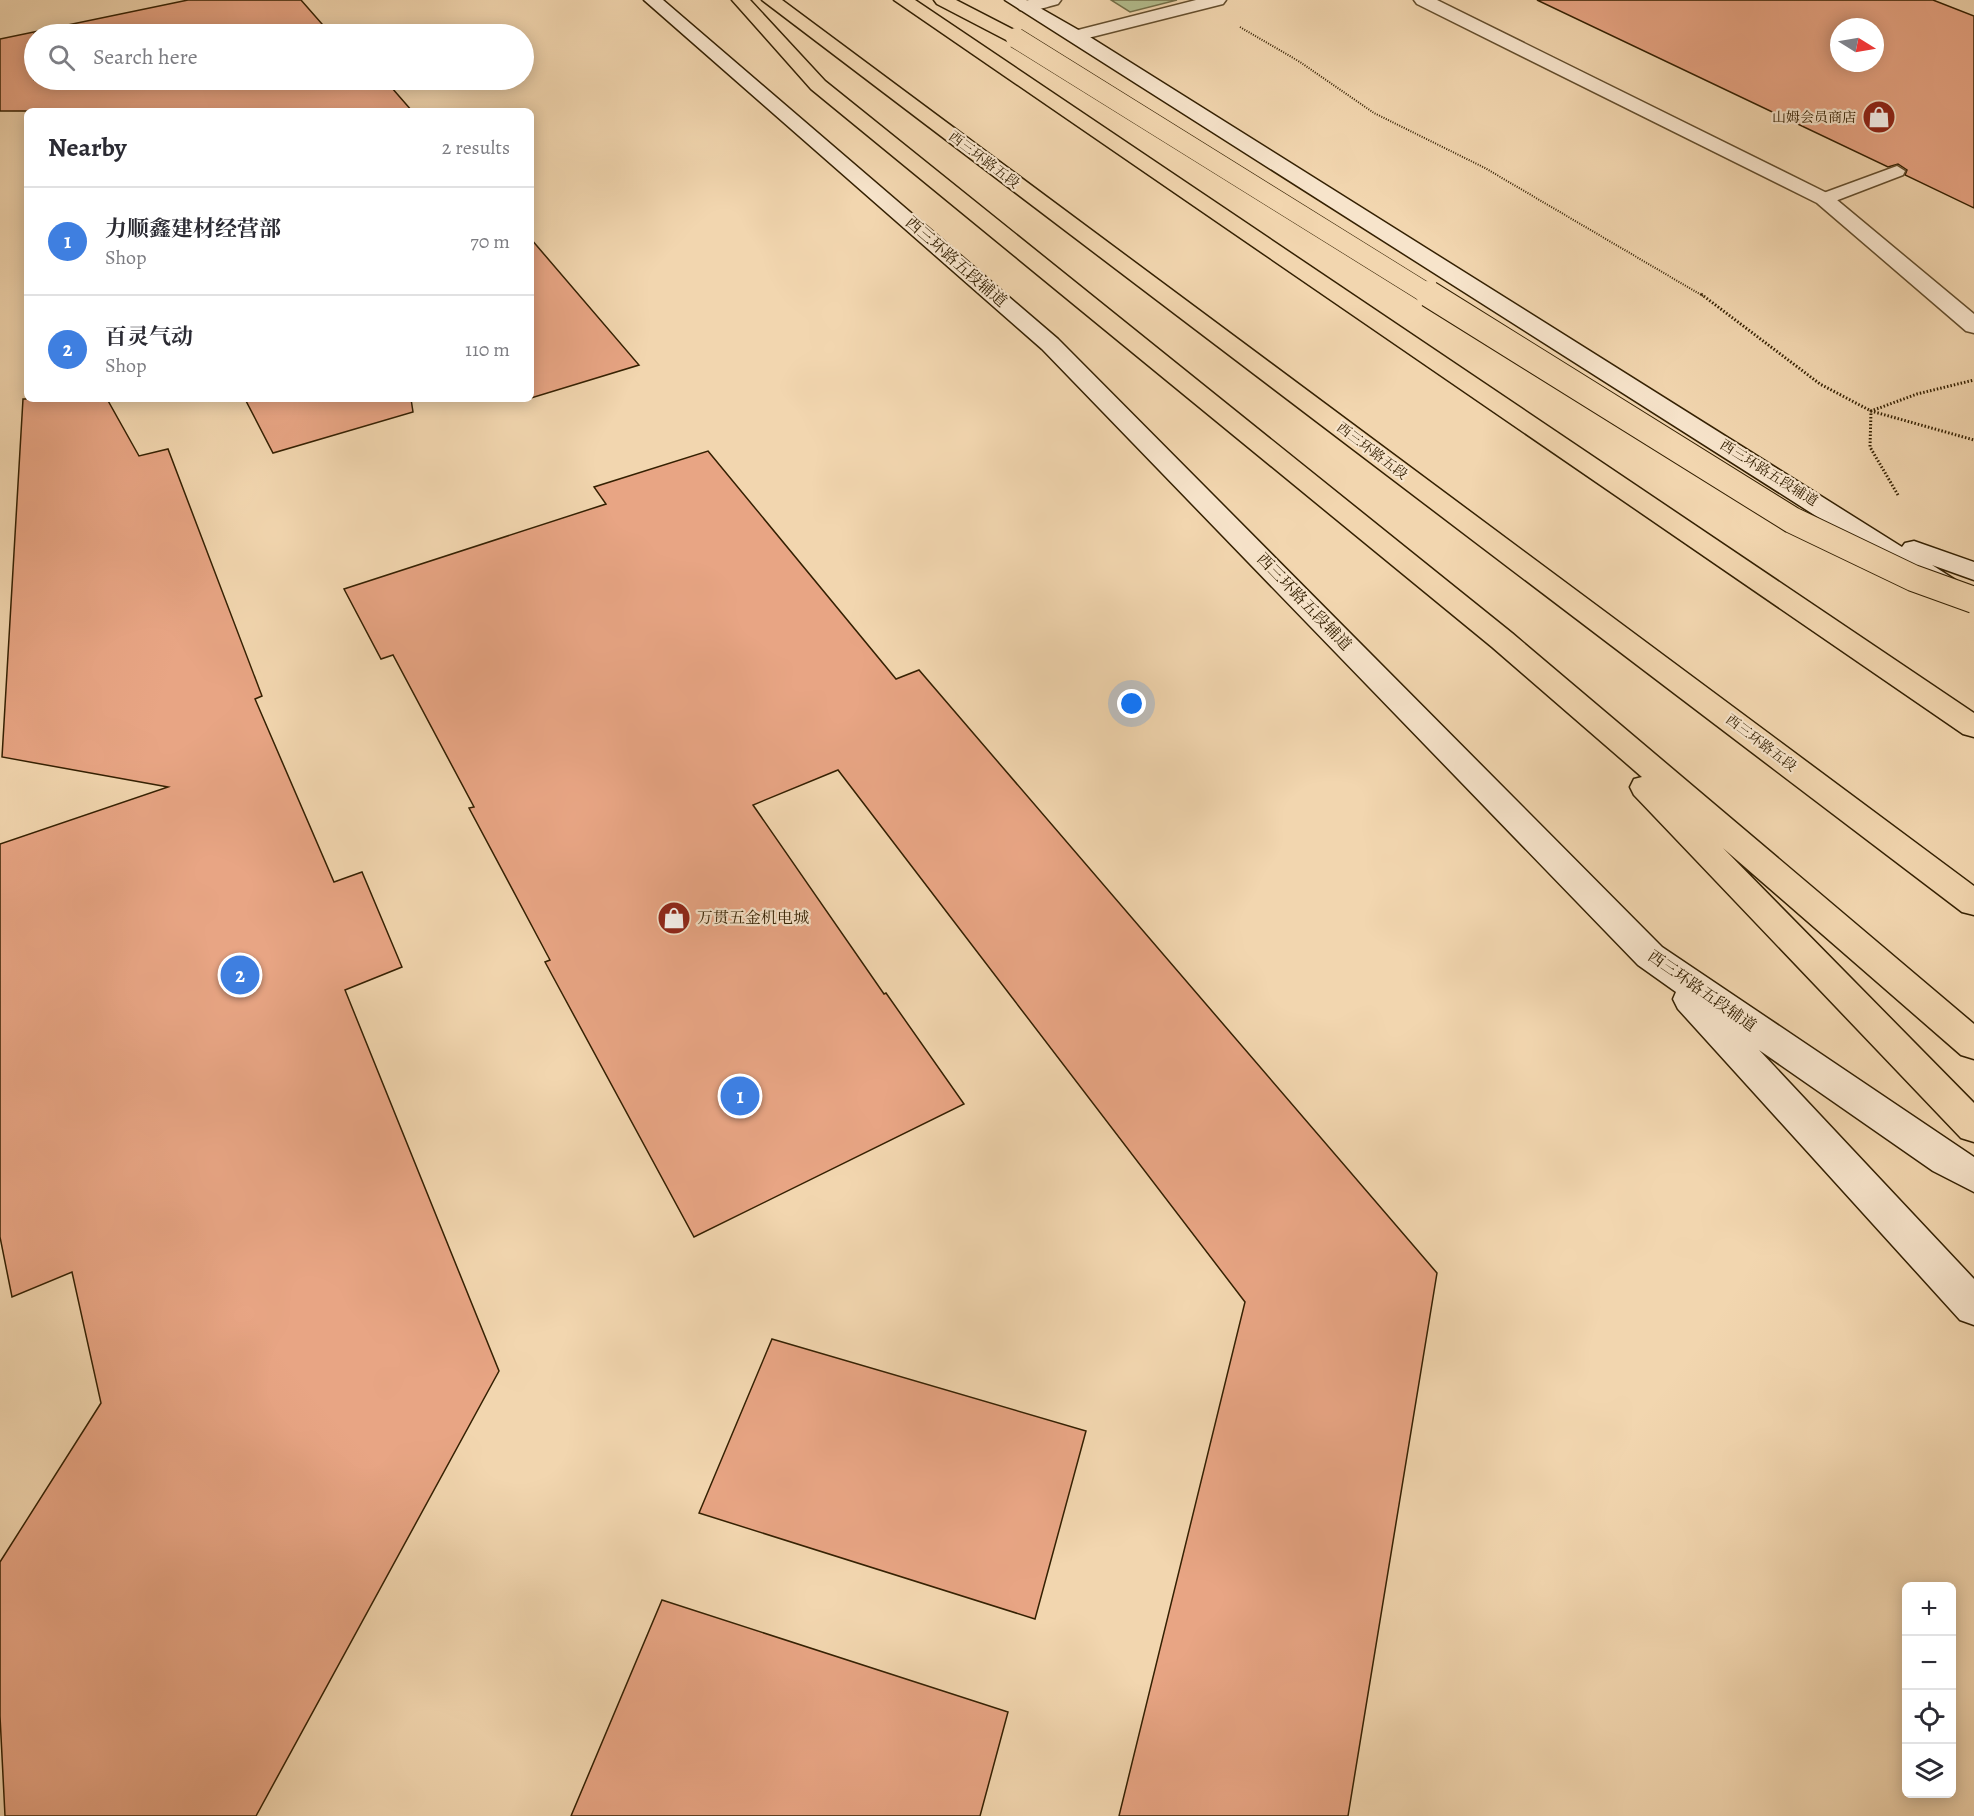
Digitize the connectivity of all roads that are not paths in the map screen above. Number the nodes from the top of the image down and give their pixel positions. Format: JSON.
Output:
{"nodes":[{"id":1,"x":654,"y":0,"type":"edge"},
{"id":2,"x":741,"y":0,"type":"edge"},
{"id":3,"x":771,"y":0,"type":"edge"},
{"id":4,"x":903,"y":0,"type":"edge"},
{"id":5,"x":943,"y":0,"type":"edge"},
{"id":6,"x":1052,"y":0,"type":"edge"},
{"id":7,"x":1423,"y":0,"type":"edge"},
{"id":8,"x":1209,"y":2,"type":"edge"},
{"id":9,"x":1020,"y":3,"type":"edge"},
{"id":10,"x":1076,"y":36,"type":"junction"},
{"id":11,"x":1897,"y":171,"type":"dead end"},
{"id":12,"x":1824,"y":199,"type":"junction"},
{"id":13,"x":1974,"y":326,"type":"edge"},
{"id":14,"x":1854,"y":526,"type":"junction"},
{"id":15,"x":1974,"y":572,"type":"edge"},
{"id":16,"x":1974,"y":602,"type":"edge"},
{"id":17,"x":1502,"y":640,"type":"junction"},
{"id":18,"x":1974,"y":727,"type":"edge"},
{"id":19,"x":1974,"y":903,"type":"edge"},
{"id":20,"x":1650,"y":956,"type":"junction"},
{"id":21,"x":1974,"y":1045,"type":"edge"},
{"id":22,"x":1974,"y":1127,"type":"edge"},
{"id":23,"x":1974,"y":1176,"type":"edge"},
{"id":24,"x":1974,"y":1307,"type":"edge"}],
"edges":[{"from":1,"to":20,"type":"main road","name":"西三环路五段辅道"},
{"from":2,"to":17,"type":"highway"},
{"from":3,"to":19,"type":"highway","name":"西三环路五段"},
{"from":4,"to":18,"type":"highway"},
{"from":5,"to":16,"type":"highway","bridge":true},
{"from":6,"to":9,"type":"main road"},
{"from":7,"to":12,"type":"main road"},
{"from":8,"to":10,"type":"main road"},
{"from":9,"to":10,"type":"main road","name":"西三环路五段辅道"},
{"from":10,"to":14,"type":"main road","name":"西三环路五段辅道"},
{"from":11,"to":12,"type":"lane"},
{"from":12,"to":13,"type":"main road"},
{"from":14,"to":15,"type":"main road"},
{"from":14,"to":16,"type":"main road","name":"西三环路五段辅道"},
{"from":17,"to":21,"type":"highway"},
{"from":17,"to":22,"type":"highway"},
{"from":20,"to":23,"type":"main road","name":"西三环路五段辅道"},
{"from":20,"to":24,"type":"main road"}]}
